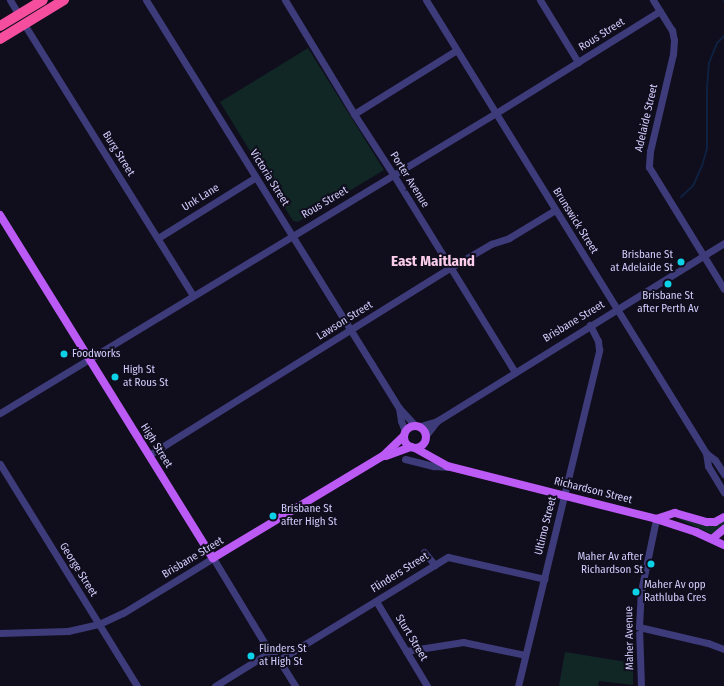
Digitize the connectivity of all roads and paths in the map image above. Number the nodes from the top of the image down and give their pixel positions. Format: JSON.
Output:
{"nodes":[{"id":1,"x":10,"y":0,"type":"edge"},
{"id":2,"x":43,"y":0,"type":"edge"},
{"id":3,"x":64,"y":0,"type":"edge"},
{"id":4,"x":146,"y":0,"type":"edge"},
{"id":5,"x":285,"y":0,"type":"edge"},
{"id":6,"x":426,"y":0,"type":"edge"},
{"id":7,"x":540,"y":0,"type":"edge"},
{"id":8,"x":653,"y":0,"type":"edge"},
{"id":9,"x":660,"y":11,"type":"junction"},
{"id":10,"x":19,"y":15,"type":"junction"},
{"id":11,"x":24,"y":24,"type":"junction"},
{"id":12,"x":0,"y":26,"type":"edge"},
{"id":13,"x":0,"y":39,"type":"edge"},
{"id":14,"x":457,"y":50,"type":"junction"},
{"id":15,"x":578,"y":62,"type":"junction"},
{"id":16,"x":496,"y":113,"type":"junction"},
{"id":17,"x":354,"y":114,"type":"junction"},
{"id":18,"x":393,"y":174,"type":"junction"},
{"id":19,"x":256,"y":177,"type":"junction"},
{"id":20,"x":556,"y":210,"type":"junction"},
{"id":21,"x":0,"y":214,"type":"edge"},
{"id":22,"x":292,"y":235,"type":"junction"},
{"id":23,"x":158,"y":238,"type":"junction"},
{"id":24,"x":724,"y":243,"type":"edge"},
{"id":25,"x":704,"y":256,"type":"junction"},
{"id":26,"x":450,"y":268,"type":"junction"},
{"id":27,"x":724,"y":289,"type":"edge"},
{"id":28,"x":193,"y":295,"type":"junction"},
{"id":29,"x":618,"y":309,"type":"junction"},
{"id":30,"x":590,"y":325,"type":"junction"},
{"id":31,"x":351,"y":331,"type":"junction"},
{"id":32,"x":89,"y":358,"type":"junction"},
{"id":33,"x":515,"y":372,"type":"junction"},
{"id":34,"x":399,"y":408,"type":"junction"},
{"id":35,"x":0,"y":412,"type":"edge"},
{"id":36,"x":437,"y":421,"type":"junction"},
{"id":37,"x":418,"y":426,"type":"junction"},
{"id":38,"x":404,"y":434,"type":"junction"},
{"id":39,"x":426,"y":438,"type":"junction"},
{"id":40,"x":413,"y":448,"type":"junction"},
{"id":41,"x":706,"y":453,"type":"junction"},
{"id":42,"x":149,"y":455,"type":"junction"},
{"id":43,"x":383,"y":456,"type":"junction"},
{"id":44,"x":434,"y":458,"type":"junction"},
{"id":45,"x":405,"y":459,"type":"dead end"},
{"id":46,"x":0,"y":464,"type":"edge"},
{"id":47,"x":453,"y":468,"type":"junction"},
{"id":48,"x":724,"y":474,"type":"edge"},
{"id":49,"x":724,"y":493,"type":"edge"},
{"id":50,"x":565,"y":495,"type":"junction"},
{"id":51,"x":724,"y":517,"type":"edge"},
{"id":52,"x":656,"y":519,"type":"junction"},
{"id":53,"x":724,"y":529,"type":"edge"},
{"id":54,"x":712,"y":539,"type":"junction"},
{"id":55,"x":724,"y":546,"type":"edge"},
{"id":56,"x":424,"y":552,"type":"dead end"},
{"id":57,"x":213,"y":558,"type":"junction"},
{"id":58,"x":435,"y":565,"type":"junction"},
{"id":59,"x":545,"y":579,"type":"junction"},
{"id":60,"x":376,"y":601,"type":"junction"},
{"id":61,"x":99,"y":624,"type":"junction"},
{"id":62,"x":639,"y":627,"type":"junction"},
{"id":63,"x":0,"y":633,"type":"edge"},
{"id":64,"x":724,"y":649,"type":"edge"},
{"id":65,"x":406,"y":651,"type":"junction"},
{"id":66,"x":270,"y":652,"type":"junction"},
{"id":67,"x":525,"y":655,"type":"junction"},
{"id":68,"x":279,"y":660,"type":"junction"},
{"id":69,"x":137,"y":686,"type":"edge"},
{"id":70,"x":215,"y":686,"type":"edge"},
{"id":71,"x":295,"y":686,"type":"edge"},
{"id":72,"x":427,"y":686,"type":"edge"},
{"id":73,"x":518,"y":686,"type":"edge"},
{"id":74,"x":641,"y":686,"type":"edge"}],
"edges":[{"from":1,"to":10,"type":"street"},
{"from":2,"to":10,"type":"highway"},
{"from":3,"to":11,"type":"highway"},
{"from":4,"to":19,"type":"street","name":"Victoria Street"},
{"from":5,"to":17,"type":"street","name":"Porter Avenue"},
{"from":6,"to":14,"type":"street","name":"Brunswick Street"},
{"from":7,"to":15,"type":"street"},
{"from":8,"to":9,"type":"street","name":"Adelaide Street"},
{"from":9,"to":15,"type":"street","name":"Rous Street"},
{"from":9,"to":25,"type":"street","name":"Adelaide Street"},
{"from":10,"to":12,"type":"highway"},
{"from":11,"to":13,"type":"highway"},
{"from":11,"to":23,"type":"street","name":"Burg Street"},
{"from":14,"to":16,"type":"street","name":"Brunswick Street"},
{"from":14,"to":17,"type":"street"},
{"from":15,"to":16,"type":"street","name":"Rous Street"},
{"from":16,"to":18,"type":"street","name":"Rous Street"},
{"from":16,"to":20,"type":"street","name":"Brunswick Street"},
{"from":17,"to":18,"type":"street","name":"Porter Avenue"},
{"from":18,"to":22,"type":"street","name":"Rous Street"},
{"from":18,"to":26,"type":"street","name":"Porter Avenue"},
{"from":19,"to":22,"type":"street","name":"Victoria Street"},
{"from":19,"to":23,"type":"street","name":"Unk Lane"},
{"from":20,"to":26,"type":"street","name":"Lawson Street"},
{"from":20,"to":29,"type":"street","name":"Brunswick Street"},
{"from":21,"to":32,"type":"main road","name":"High Street"},
{"from":22,"to":28,"type":"street","name":"Rous Street"},
{"from":22,"to":31,"type":"street","name":"Victoria Street"},
{"from":23,"to":28,"type":"street","name":"Burg Street"},
{"from":24,"to":25,"type":"street","name":"Brisbane Street"},
{"from":25,"to":27,"type":"street","name":"Adelaide Street"},
{"from":25,"to":29,"type":"street","name":"Brisbane Street"},
{"from":26,"to":31,"type":"street","name":"Lawson Street"},
{"from":26,"to":33,"type":"street","name":"Porter Avenue"},
{"from":28,"to":32,"type":"street","name":"Rous Street"},
{"from":29,"to":30,"type":"street","name":"Brisbane Street"},
{"from":29,"to":41,"type":"street","name":"Brunswick Street"},
{"from":30,"to":33,"type":"street","name":"Brisbane Street"},
{"from":30,"to":50,"type":"street","name":"Ultimo Street"},
{"from":31,"to":34,"type":"street","name":"Victoria Street"},
{"from":31,"to":42,"type":"street","name":"Lawson Street"},
{"from":32,"to":35,"type":"street","name":"Rous Street"},
{"from":32,"to":42,"type":"main road","name":"High Street"},
{"from":33,"to":36,"type":"street","name":"Brisbane Street"},
{"from":34,"to":37,"type":"street","name":"Victoria Street"},
{"from":34,"to":38,"type":"street","name":"Victoria Street"},
{"from":36,"to":37,"type":"street","name":"Brisbane Street"},
{"from":36,"to":39,"type":"street","name":"Brisbane Street"},
{"from":37,"to":38,"type":"main road"},
{"from":37,"to":39,"type":"main road"},
{"from":38,"to":40,"type":"main road"},
{"from":38,"to":43,"type":"main road","name":"Brisbane Street"},
{"from":39,"to":40,"type":"main road"},
{"from":39,"to":44,"type":"main road"},
{"from":40,"to":43,"type":"main road","name":"Brisbane Street"},
{"from":40,"to":44,"type":"main road","name":"Richardson Street"},
{"from":41,"to":48,"type":"street","name":"Brunswick Street"},
{"from":41,"to":49,"type":"street","name":"Brunswick Street"},
{"from":42,"to":57,"type":"main road","name":"High Street"},
{"from":43,"to":57,"type":"main road","name":"Brisbane Street"},
{"from":44,"to":47,"type":"main road","name":"Richardson Street"},
{"from":45,"to":47,"type":"street","name":"Richardson Street"},
{"from":46,"to":61,"type":"street","name":"George Street"},
{"from":47,"to":50,"type":"main road","name":"Richardson Street"},
{"from":50,"to":52,"type":"main road","name":"Richardson Street"},
{"from":50,"to":59,"type":"street","name":"Ultimo Street"},
{"from":51,"to":52,"type":"main road"},
{"from":52,"to":54,"type":"main road","name":"Richardson Street"},
{"from":52,"to":62,"type":"street","name":"Maher Avenue"},
{"from":53,"to":54,"type":"main road"},
{"from":54,"to":55,"type":"main road","name":"Richardson Street"},
{"from":56,"to":58,"type":"street"},
{"from":57,"to":61,"type":"street","name":"Brisbane Street"},
{"from":57,"to":66,"type":"street","name":"High Street"},
{"from":58,"to":59,"type":"street","name":"Flinders Street"},
{"from":58,"to":60,"type":"street","name":"Flinders Street"},
{"from":59,"to":67,"type":"street","name":"Ultimo Street"},
{"from":60,"to":65,"type":"street","name":"Sturt Street"},
{"from":60,"to":68,"type":"street","name":"Flinders Street"},
{"from":61,"to":63,"type":"street","name":"Brisbane Street"},
{"from":61,"to":69,"type":"street","name":"George Street"},
{"from":62,"to":64,"type":"street"},
{"from":62,"to":74,"type":"street","name":"Maher Avenue"},
{"from":65,"to":67,"type":"street"},
{"from":65,"to":72,"type":"street","name":"Sturt Street"},
{"from":66,"to":68,"type":"street","name":"High Street"},
{"from":66,"to":70,"type":"street"},
{"from":67,"to":73,"type":"street","name":"Ultimo Street"},
{"from":68,"to":71,"type":"street","name":"High Street"}]}
